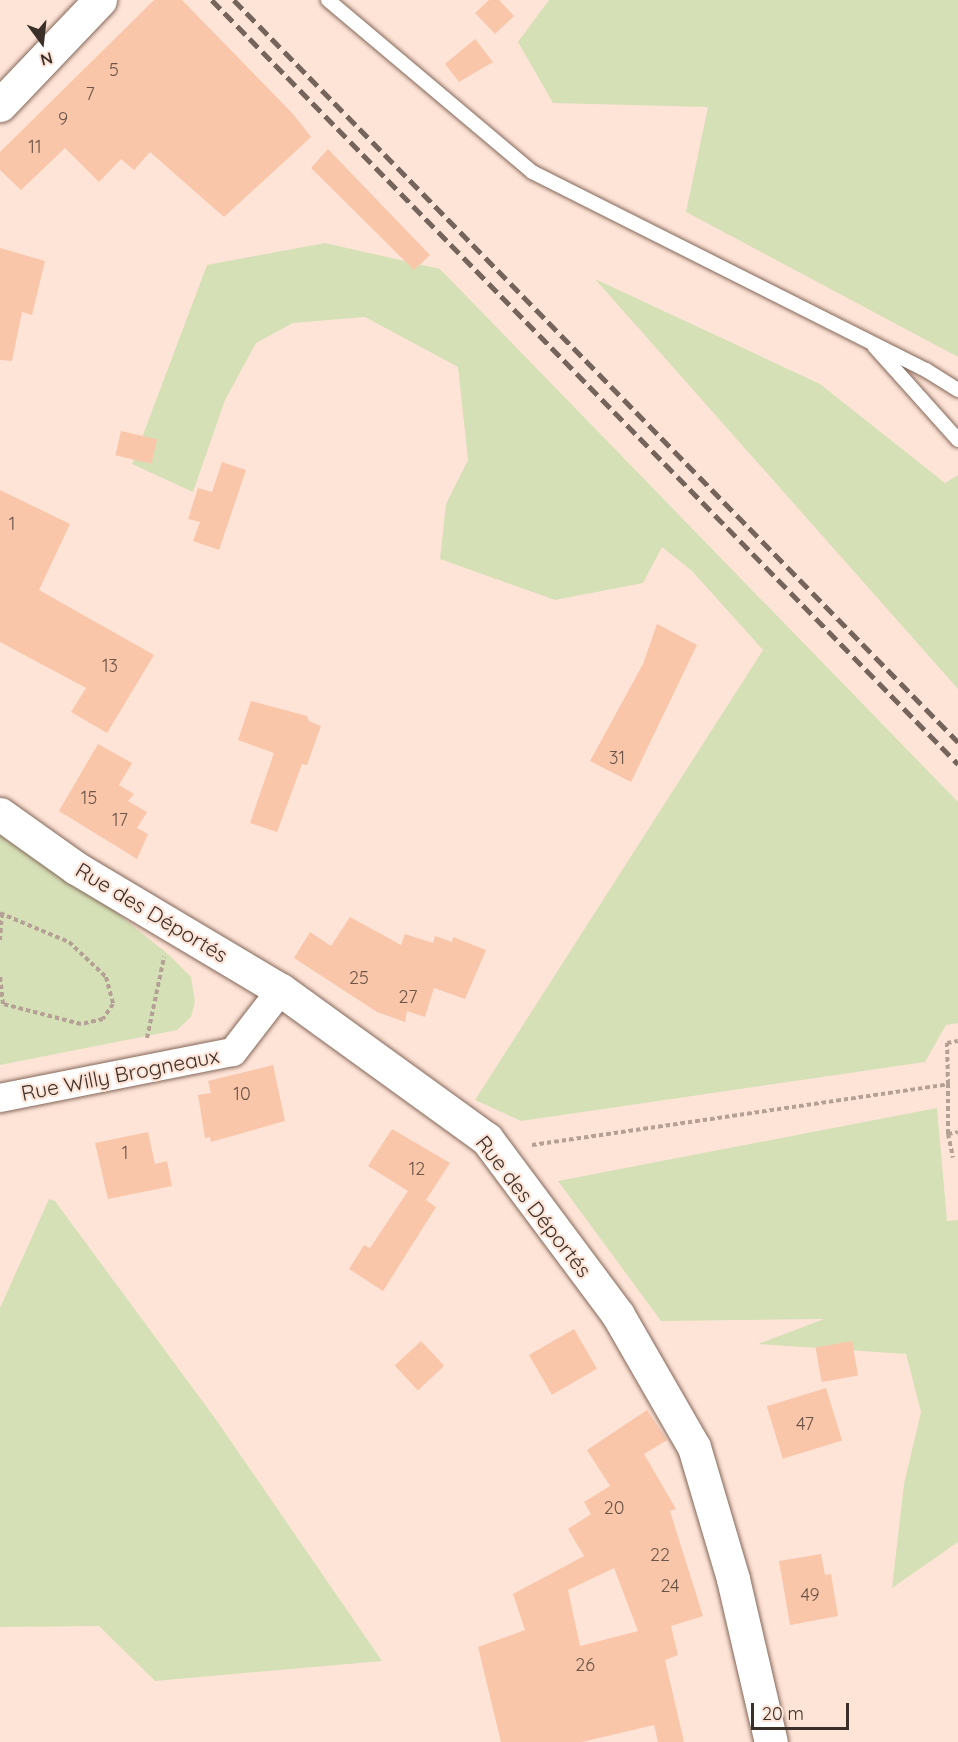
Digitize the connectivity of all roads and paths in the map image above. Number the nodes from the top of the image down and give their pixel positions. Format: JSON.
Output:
{"nodes":[{"id":1,"x":99,"y":0,"type":"edge"},
{"id":2,"x":328,"y":0,"type":"edge"},
{"id":3,"x":0,"y":105,"type":"edge"},
{"id":4,"x":868,"y":340,"type":"junction"},
{"id":5,"x":958,"y":390,"type":"edge"},
{"id":6,"x":958,"y":440,"type":"edge"},
{"id":7,"x":0,"y":814,"type":"edge"},
{"id":8,"x":1,"y":914,"type":"edge"},
{"id":9,"x":171,"y":924,"type":"junction"},
{"id":10,"x":0,"y":940,"type":"edge"},
{"id":11,"x":0,"y":975,"type":"edge"},
{"id":12,"x":281,"y":990,"type":"junction"},
{"id":13,"x":3,"y":1004,"type":"junction"},
{"id":14,"x":0,"y":1010,"type":"edge"},
{"id":15,"x":958,"y":1041,"type":"edge"},
{"id":16,"x":150,"y":1068,"type":"junction"},
{"id":17,"x":948,"y":1084,"type":"junction"},
{"id":18,"x":0,"y":1098,"type":"edge"},
{"id":19,"x":958,"y":1132,"type":"edge"},
{"id":20,"x":948,"y":1134,"type":"junction"},
{"id":21,"x":497,"y":1155,"type":"junction"},
{"id":22,"x":953,"y":1157,"type":"dead end"},
{"id":23,"x":771,"y":1742,"type":"edge"}],
"edges":[{"from":1,"to":3,"type":"street"},
{"from":2,"to":4,"type":"lane"},
{"from":4,"to":5,"type":"lane"},
{"from":4,"to":6,"type":"lane"},
{"from":7,"to":9,"type":"street","name":"Rue des Déportés"},
{"from":8,"to":10,"type":"path"},
{"from":8,"to":13,"type":"path"},
{"from":9,"to":12,"type":"street","name":"Rue des Déportés"},
{"from":9,"to":16,"type":"path"},
{"from":11,"to":13,"type":"path"},
{"from":12,"to":16,"type":"street","name":"Rue Willy Brogneaux"},
{"from":12,"to":21,"type":"street","name":"Rue des Déportés"},
{"from":13,"to":14,"type":"path"},
{"from":15,"to":17,"type":"path"},
{"from":16,"to":18,"type":"street","name":"Rue Willy Brogneaux"},
{"from":17,"to":20,"type":"path"},
{"from":17,"to":21,"type":"path"},
{"from":19,"to":20,"type":"path"},
{"from":20,"to":22,"type":"path"},
{"from":21,"to":23,"type":"street","name":"Rue des Déportés"}]}
